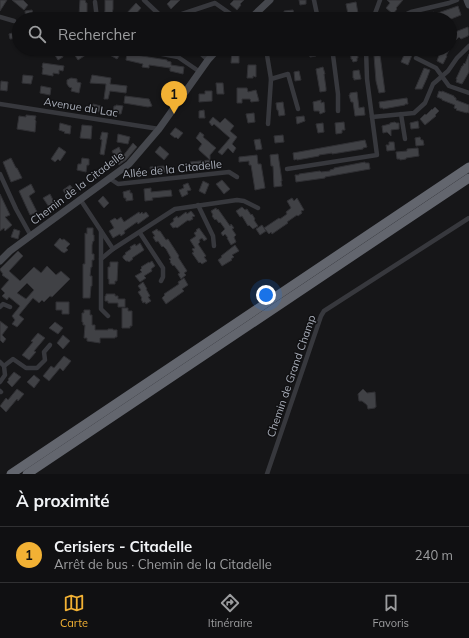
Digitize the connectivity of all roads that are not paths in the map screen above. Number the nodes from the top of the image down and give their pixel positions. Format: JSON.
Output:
{"nodes":[{"id":1,"x":144,"y":0,"type":"edge"},
{"id":2,"x":270,"y":0,"type":"edge"},
{"id":3,"x":314,"y":0,"type":"edge"},
{"id":4,"x":380,"y":0,"type":"edge"},
{"id":5,"x":457,"y":0,"type":"edge"},
{"id":6,"x":467,"y":0,"type":"edge"},
{"id":7,"x":95,"y":2,"type":"dead end"},
{"id":8,"x":469,"y":5,"type":"edge"},
{"id":9,"x":259,"y":10,"type":"edge"},
{"id":10,"x":96,"y":12,"type":"edge"},
{"id":11,"x":158,"y":12,"type":"edge"},
{"id":12,"x":187,"y":12,"type":"edge"},
{"id":13,"x":228,"y":12,"type":"edge"},
{"id":14,"x":317,"y":12,"type":"edge"},
{"id":15,"x":376,"y":12,"type":"edge"},
{"id":16,"x":411,"y":12,"type":"edge"},
{"id":17,"x":0,"y":18,"type":"edge"},
{"id":18,"x":12,"y":21,"type":"edge"},
{"id":19,"x":469,"y":46,"type":"edge"},
{"id":20,"x":173,"y":56,"type":"edge"},
{"id":21,"x":204,"y":56,"type":"edge"},
{"id":22,"x":212,"y":56,"type":"edge"},
{"id":23,"x":267,"y":56,"type":"edge"},
{"id":24,"x":333,"y":56,"type":"edge"},
{"id":25,"x":366,"y":56,"type":"edge"},
{"id":26,"x":416,"y":58,"type":"dead end"},
{"id":27,"x":208,"y":60,"type":"junction"},
{"id":28,"x":200,"y":72,"type":"junction"},
{"id":29,"x":442,"y":76,"type":"junction"},
{"id":30,"x":271,"y":79,"type":"junction"},
{"id":31,"x":469,"y":93,"type":"edge"},
{"id":32,"x":0,"y":104,"type":"edge"},
{"id":33,"x":298,"y":109,"type":"dead end"},
{"id":34,"x":338,"y":111,"type":"dead end"},
{"id":35,"x":401,"y":114,"type":"junction"},
{"id":36,"x":372,"y":117,"type":"junction"},
{"id":37,"x":268,"y":124,"type":"dead end"},
{"id":38,"x":159,"y":129,"type":"junction"},
{"id":39,"x":405,"y":139,"type":"dead end"},
{"id":40,"x":469,"y":167,"type":"edge"},
{"id":41,"x":287,"y":169,"type":"dead end"},
{"id":42,"x":0,"y":174,"type":"edge"},
{"id":43,"x":237,"y":177,"type":"dead end"},
{"id":44,"x":109,"y":178,"type":"junction"},
{"id":45,"x":469,"y":178,"type":"edge"},
{"id":46,"x":80,"y":199,"type":"junction"},
{"id":47,"x":198,"y":205,"type":"junction"},
{"id":48,"x":258,"y":208,"type":"dead end"},
{"id":49,"x":469,"y":218,"type":"edge"},
{"id":50,"x":101,"y":231,"type":"junction"},
{"id":51,"x":140,"y":233,"type":"junction"},
{"id":52,"x":31,"y":236,"type":"junction"},
{"id":53,"x":214,"y":246,"type":"dead end"},
{"id":54,"x":113,"y":249,"type":"junction"},
{"id":55,"x":101,"y":259,"type":"junction"},
{"id":56,"x":0,"y":261,"type":"edge"},
{"id":57,"x":161,"y":281,"type":"dead end"},
{"id":58,"x":0,"y":307,"type":"edge"},
{"id":59,"x":10,"y":307,"type":"dead end"},
{"id":60,"x":108,"y":316,"type":"dead end"},
{"id":61,"x":50,"y":345,"type":"dead end"},
{"id":62,"x":0,"y":362,"type":"edge"},
{"id":63,"x":4,"y":366,"type":"junction"},
{"id":64,"x":0,"y":382,"type":"edge"},
{"id":65,"x":11,"y":474,"type":"edge"},
{"id":66,"x":27,"y":474,"type":"edge"},
{"id":67,"x":267,"y":474,"type":"edge"}],
"edges":[{"from":1,"to":11,"type":"street"},
{"from":2,"to":9,"type":"street"},
{"from":3,"to":14,"type":"street"},
{"from":4,"to":15,"type":"street"},
{"from":5,"to":16,"type":"street"},
{"from":6,"to":8,"type":"street"},
{"from":7,"to":10,"type":"street"},
{"from":12,"to":13,"type":"street"},
{"from":17,"to":18,"type":"street"},
{"from":19,"to":29,"type":"street"},
{"from":20,"to":28,"type":"street"},
{"from":21,"to":27,"type":"street"},
{"from":22,"to":27,"type":"street","name":"Chemin de la Citadelle"},
{"from":23,"to":30,"type":"street"},
{"from":24,"to":34,"type":"street"},
{"from":25,"to":36,"type":"street"},
{"from":26,"to":29,"type":"street"},
{"from":27,"to":28,"type":"street","name":"Chemin de la Citadelle"},
{"from":28,"to":38,"type":"street","name":"Chemin de la Citadelle"},
{"from":29,"to":31,"type":"street"},
{"from":29,"to":35,"type":"street"},
{"from":30,"to":33,"type":"street"},
{"from":30,"to":37,"type":"street"},
{"from":32,"to":38,"type":"street","name":"Avenue du Lac"},
{"from":35,"to":36,"type":"street"},
{"from":35,"to":39,"type":"street"},
{"from":36,"to":41,"type":"street"},
{"from":38,"to":44,"type":"street","name":"Chemin de la Citadelle"},
{"from":40,"to":65,"type":"highway"},
{"from":42,"to":52,"type":"street"},
{"from":43,"to":44,"type":"street","name":"Allée de la Citadelle"},
{"from":44,"to":46,"type":"street","name":"Chemin de la Citadelle"},
{"from":45,"to":66,"type":"highway"},
{"from":46,"to":50,"type":"street"},
{"from":46,"to":52,"type":"street","name":"Chemin de la Citadelle"},
{"from":47,"to":48,"type":"street"},
{"from":47,"to":51,"type":"street"},
{"from":47,"to":53,"type":"street"},
{"from":49,"to":67,"type":"street","name":"Chemin de Grand Champ"},
{"from":50,"to":54,"type":"street"},
{"from":50,"to":55,"type":"street"},
{"from":51,"to":54,"type":"street"},
{"from":51,"to":57,"type":"street"},
{"from":52,"to":56,"type":"street","name":"Chemin de la Citadelle"},
{"from":54,"to":55,"type":"street"},
{"from":55,"to":60,"type":"street"},
{"from":58,"to":59,"type":"street"},
{"from":61,"to":63,"type":"street"},
{"from":62,"to":63,"type":"street"},
{"from":63,"to":64,"type":"street"}]}
